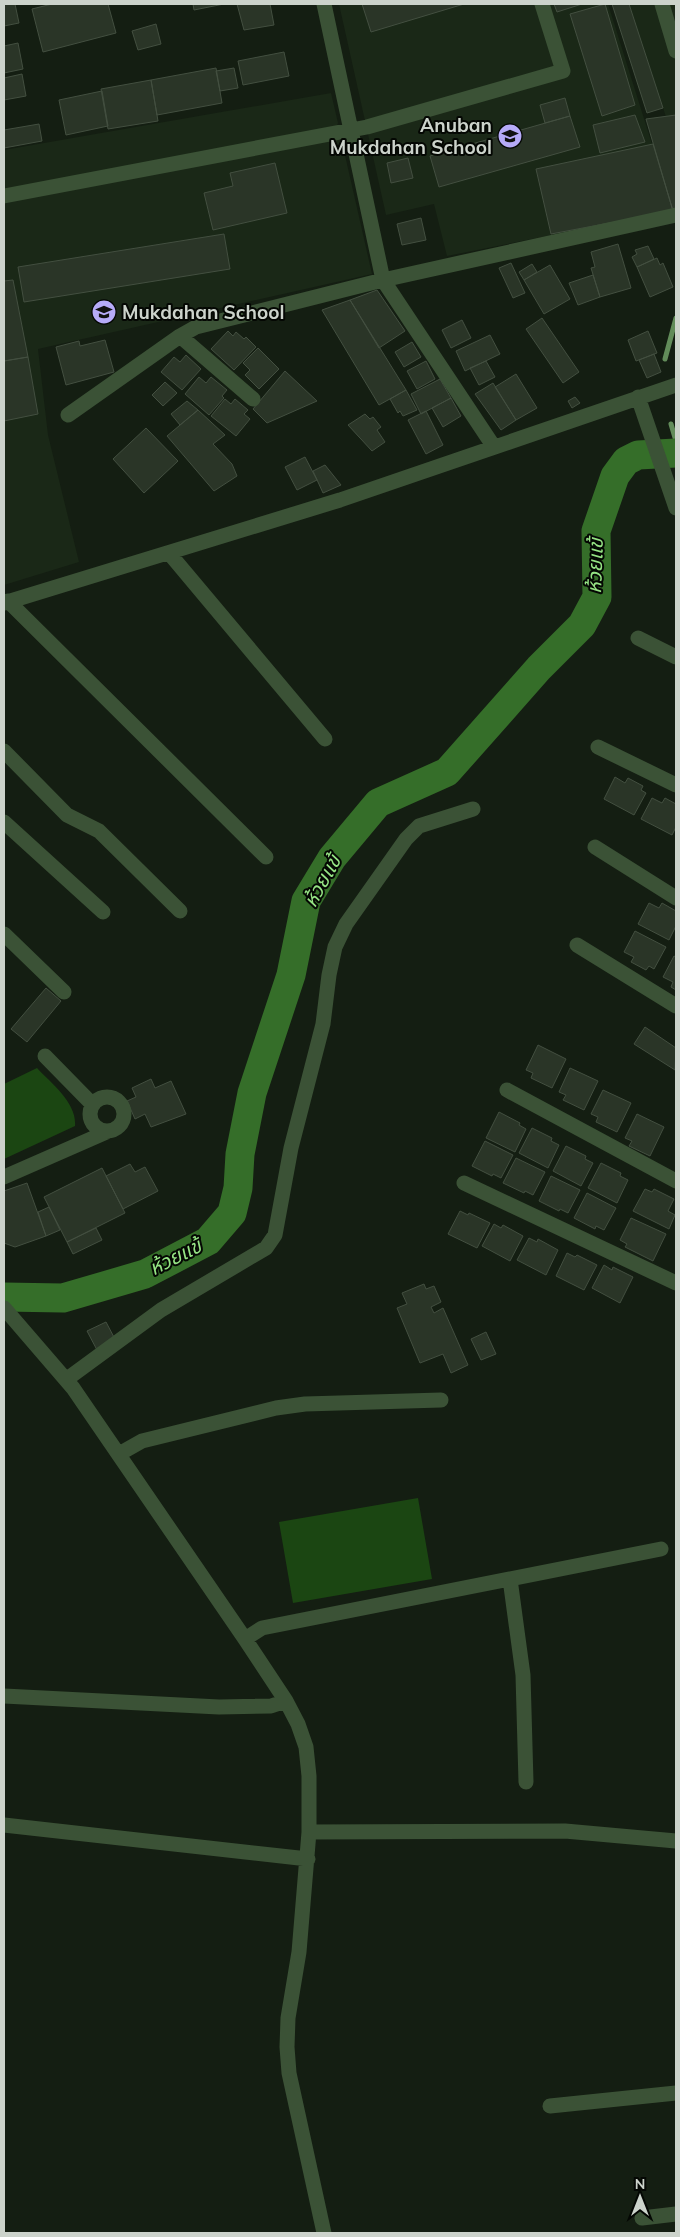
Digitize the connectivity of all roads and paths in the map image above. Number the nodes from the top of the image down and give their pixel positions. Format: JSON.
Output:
{"nodes":[{"id":1,"x":324,"y":4,"type":"edge"},
{"id":2,"x":542,"y":4,"type":"edge"},
{"id":3,"x":662,"y":4,"type":"edge"},
{"id":4,"x":676,"y":51,"type":"edge"},
{"id":5,"x":351,"y":131,"type":"junction"},
{"id":6,"x":4,"y":196,"type":"edge"},
{"id":7,"x":676,"y":216,"type":"edge"},
{"id":8,"x":383,"y":280,"type":"junction"},
{"id":9,"x":180,"y":336,"type":"junction"},
{"id":10,"x":676,"y":385,"type":"edge"},
{"id":11,"x":638,"y":397,"type":"junction"},
{"id":12,"x":253,"y":399,"type":"dead end"},
{"id":13,"x":68,"y":416,"type":"dead end"},
{"id":14,"x":494,"y":447,"type":"junction"},
{"id":15,"x":676,"y":508,"type":"edge"},
{"id":16,"x":169,"y":553,"type":"junction"},
{"id":17,"x":6,"y":602,"type":"edge"},
{"id":18,"x":638,"y":638,"type":"dead end"},
{"id":19,"x":676,"y":656,"type":"edge"},
{"id":20,"x":325,"y":739,"type":"dead end"},
{"id":21,"x":598,"y":746,"type":"dead end"},
{"id":22,"x":4,"y":752,"type":"edge"},
{"id":23,"x":676,"y":785,"type":"edge"},
{"id":24,"x":473,"y":809,"type":"dead end"},
{"id":25,"x":4,"y":822,"type":"edge"},
{"id":26,"x":595,"y":847,"type":"dead end"},
{"id":27,"x":266,"y":857,"type":"dead end"},
{"id":28,"x":676,"y":898,"type":"edge"},
{"id":29,"x":180,"y":911,"type":"dead end"},
{"id":30,"x":103,"y":912,"type":"dead end"},
{"id":31,"x":4,"y":934,"type":"edge"},
{"id":32,"x":577,"y":944,"type":"dead end"},
{"id":33,"x":64,"y":992,"type":"dead end"},
{"id":34,"x":676,"y":1006,"type":"edge"},
{"id":35,"x":45,"y":1056,"type":"dead end"},
{"id":36,"x":507,"y":1090,"type":"dead end"},
{"id":37,"x":92,"y":1110,"type":"junction"},
{"id":38,"x":109,"y":1131,"type":"junction"},
{"id":39,"x":80,"y":1144,"type":"junction"},
{"id":40,"x":4,"y":1177,"type":"edge"},
{"id":41,"x":676,"y":1181,"type":"edge"},
{"id":42,"x":464,"y":1183,"type":"dead end"},
{"id":43,"x":676,"y":1283,"type":"edge"},
{"id":44,"x":4,"y":1308,"type":"edge"},
{"id":45,"x":67,"y":1379,"type":"junction"},
{"id":46,"x":441,"y":1400,"type":"dead end"},
{"id":47,"x":119,"y":1454,"type":"junction"},
{"id":48,"x":661,"y":1549,"type":"dead end"},
{"id":49,"x":510,"y":1579,"type":"junction"},
{"id":50,"x":246,"y":1640,"type":"junction"},
{"id":51,"x":4,"y":1696,"type":"edge"},
{"id":52,"x":286,"y":1701,"type":"junction"},
{"id":53,"x":526,"y":1782,"type":"dead end"},
{"id":54,"x":4,"y":1825,"type":"edge"},
{"id":55,"x":309,"y":1832,"type":"junction"},
{"id":56,"x":676,"y":1841,"type":"edge"},
{"id":57,"x":308,"y":1859,"type":"junction"},
{"id":58,"x":676,"y":2093,"type":"edge"},
{"id":59,"x":550,"y":2106,"type":"dead end"},
{"id":60,"x":676,"y":2214,"type":"edge"},
{"id":61,"x":642,"y":2218,"type":"dead end"},
{"id":62,"x":321,"y":2231,"type":"edge"}],
"edges":[{"from":1,"to":5,"type":"street"},
{"from":2,"to":5,"type":"street"},
{"from":3,"to":4,"type":"street"},
{"from":5,"to":6,"type":"street"},
{"from":5,"to":8,"type":"street"},
{"from":7,"to":8,"type":"street"},
{"from":8,"to":9,"type":"street"},
{"from":8,"to":14,"type":"street"},
{"from":9,"to":12,"type":"street"},
{"from":9,"to":13,"type":"street"},
{"from":10,"to":11,"type":"street"},
{"from":11,"to":14,"type":"street"},
{"from":11,"to":15,"type":"street"},
{"from":14,"to":16,"type":"street"},
{"from":16,"to":17,"type":"street"},
{"from":16,"to":20,"type":"street"},
{"from":17,"to":27,"type":"street"},
{"from":18,"to":19,"type":"street"},
{"from":21,"to":23,"type":"street"},
{"from":22,"to":29,"type":"street"},
{"from":24,"to":45,"type":"street"},
{"from":25,"to":30,"type":"street"},
{"from":26,"to":28,"type":"street"},
{"from":31,"to":33,"type":"street"},
{"from":32,"to":34,"type":"street"},
{"from":35,"to":37,"type":"street"},
{"from":36,"to":41,"type":"street"},
{"from":37,"to":38,"type":"street"},
{"from":37,"to":38,"type":"street"},
{"from":37,"to":39,"type":"street"},
{"from":38,"to":39,"type":"street"},
{"from":39,"to":40,"type":"street"},
{"from":42,"to":43,"type":"street"},
{"from":44,"to":45,"type":"street"},
{"from":45,"to":47,"type":"street"},
{"from":46,"to":47,"type":"street"},
{"from":47,"to":50,"type":"street"},
{"from":48,"to":49,"type":"street"},
{"from":49,"to":50,"type":"street"},
{"from":49,"to":53,"type":"street"},
{"from":50,"to":52,"type":"street"},
{"from":51,"to":52,"type":"street"},
{"from":52,"to":55,"type":"street"},
{"from":54,"to":57,"type":"street"},
{"from":55,"to":56,"type":"street"},
{"from":55,"to":57,"type":"street"},
{"from":57,"to":62,"type":"street"},
{"from":58,"to":59,"type":"street"},
{"from":60,"to":61,"type":"street"}]}
